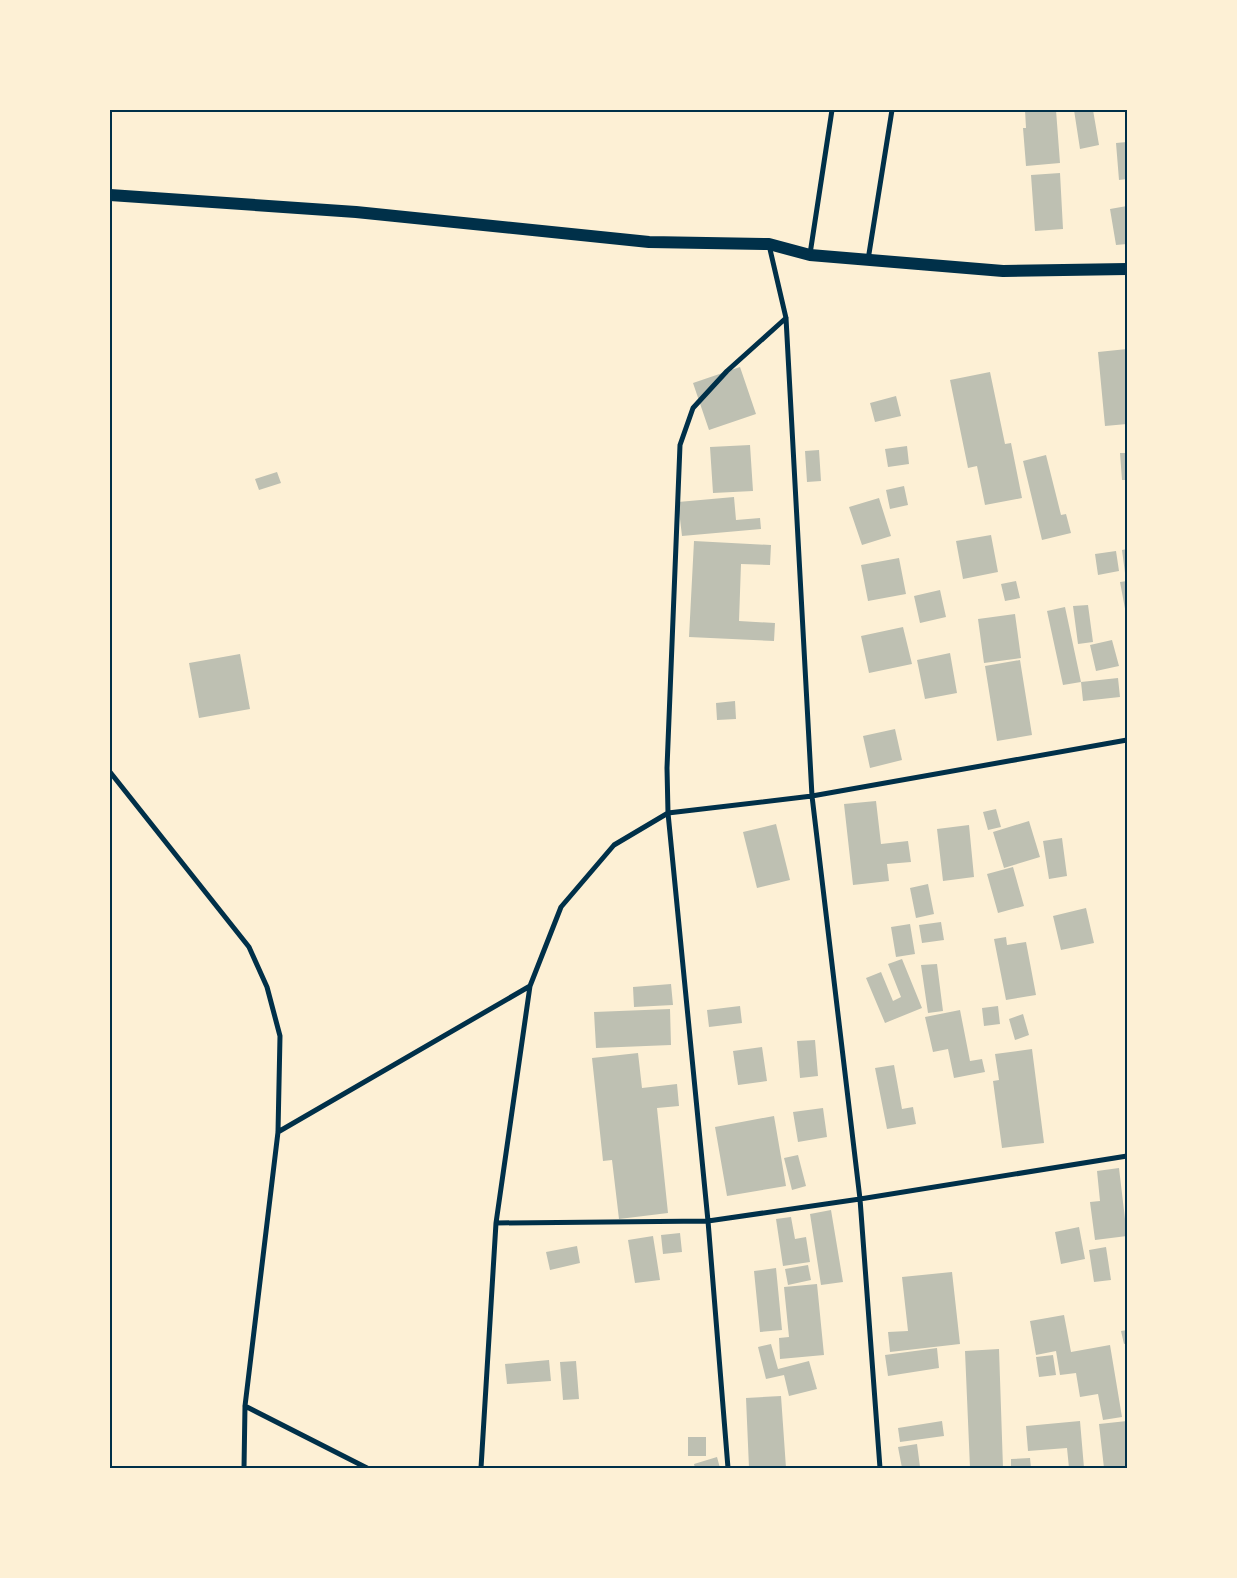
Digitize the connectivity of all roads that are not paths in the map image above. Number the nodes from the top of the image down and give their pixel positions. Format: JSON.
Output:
{"nodes":[{"id":1,"x":832,"y":110,"type":"edge"},
{"id":2,"x":892,"y":110,"type":"edge"},
{"id":3,"x":110,"y":195,"type":"edge"},
{"id":4,"x":769,"y":244,"type":"junction"},
{"id":5,"x":810,"y":254,"type":"junction"},
{"id":6,"x":868,"y":260,"type":"junction"},
{"id":7,"x":1127,"y":269,"type":"edge"},
{"id":8,"x":786,"y":318,"type":"junction"},
{"id":9,"x":1127,"y":740,"type":"edge"},
{"id":10,"x":110,"y":772,"type":"edge"},
{"id":11,"x":812,"y":796,"type":"junction"},
{"id":12,"x":668,"y":813,"type":"junction"},
{"id":13,"x":530,"y":986,"type":"junction"},
{"id":14,"x":278,"y":1132,"type":"junction"},
{"id":15,"x":1127,"y":1156,"type":"edge"},
{"id":16,"x":860,"y":1199,"type":"junction"},
{"id":17,"x":708,"y":1221,"type":"junction"},
{"id":18,"x":496,"y":1223,"type":"junction"},
{"id":19,"x":245,"y":1406,"type":"junction"},
{"id":20,"x":244,"y":1468,"type":"edge"},
{"id":21,"x":367,"y":1468,"type":"edge"},
{"id":22,"x":481,"y":1468,"type":"edge"},
{"id":23,"x":728,"y":1468,"type":"edge"},
{"id":24,"x":880,"y":1468,"type":"edge"}],
"edges":[{"from":1,"to":5,"type":"street"},
{"from":2,"to":6,"type":"street"},
{"from":3,"to":4,"type":"main road"},
{"from":4,"to":5,"type":"main road"},
{"from":4,"to":8,"type":"street"},
{"from":5,"to":6,"type":"main road"},
{"from":6,"to":7,"type":"main road"},
{"from":8,"to":11,"type":"street"},
{"from":8,"to":12,"type":"street"},
{"from":9,"to":11,"type":"street"},
{"from":10,"to":14,"type":"street"},
{"from":11,"to":12,"type":"street"},
{"from":11,"to":16,"type":"street"},
{"from":12,"to":13,"type":"street"},
{"from":12,"to":17,"type":"street"},
{"from":13,"to":14,"type":"street"},
{"from":13,"to":18,"type":"street"},
{"from":14,"to":19,"type":"street"},
{"from":15,"to":16,"type":"street"},
{"from":16,"to":17,"type":"street"},
{"from":16,"to":24,"type":"street"},
{"from":17,"to":18,"type":"street"},
{"from":17,"to":23,"type":"street"},
{"from":18,"to":22,"type":"street"},
{"from":19,"to":20,"type":"street"},
{"from":19,"to":21,"type":"street"}]}
